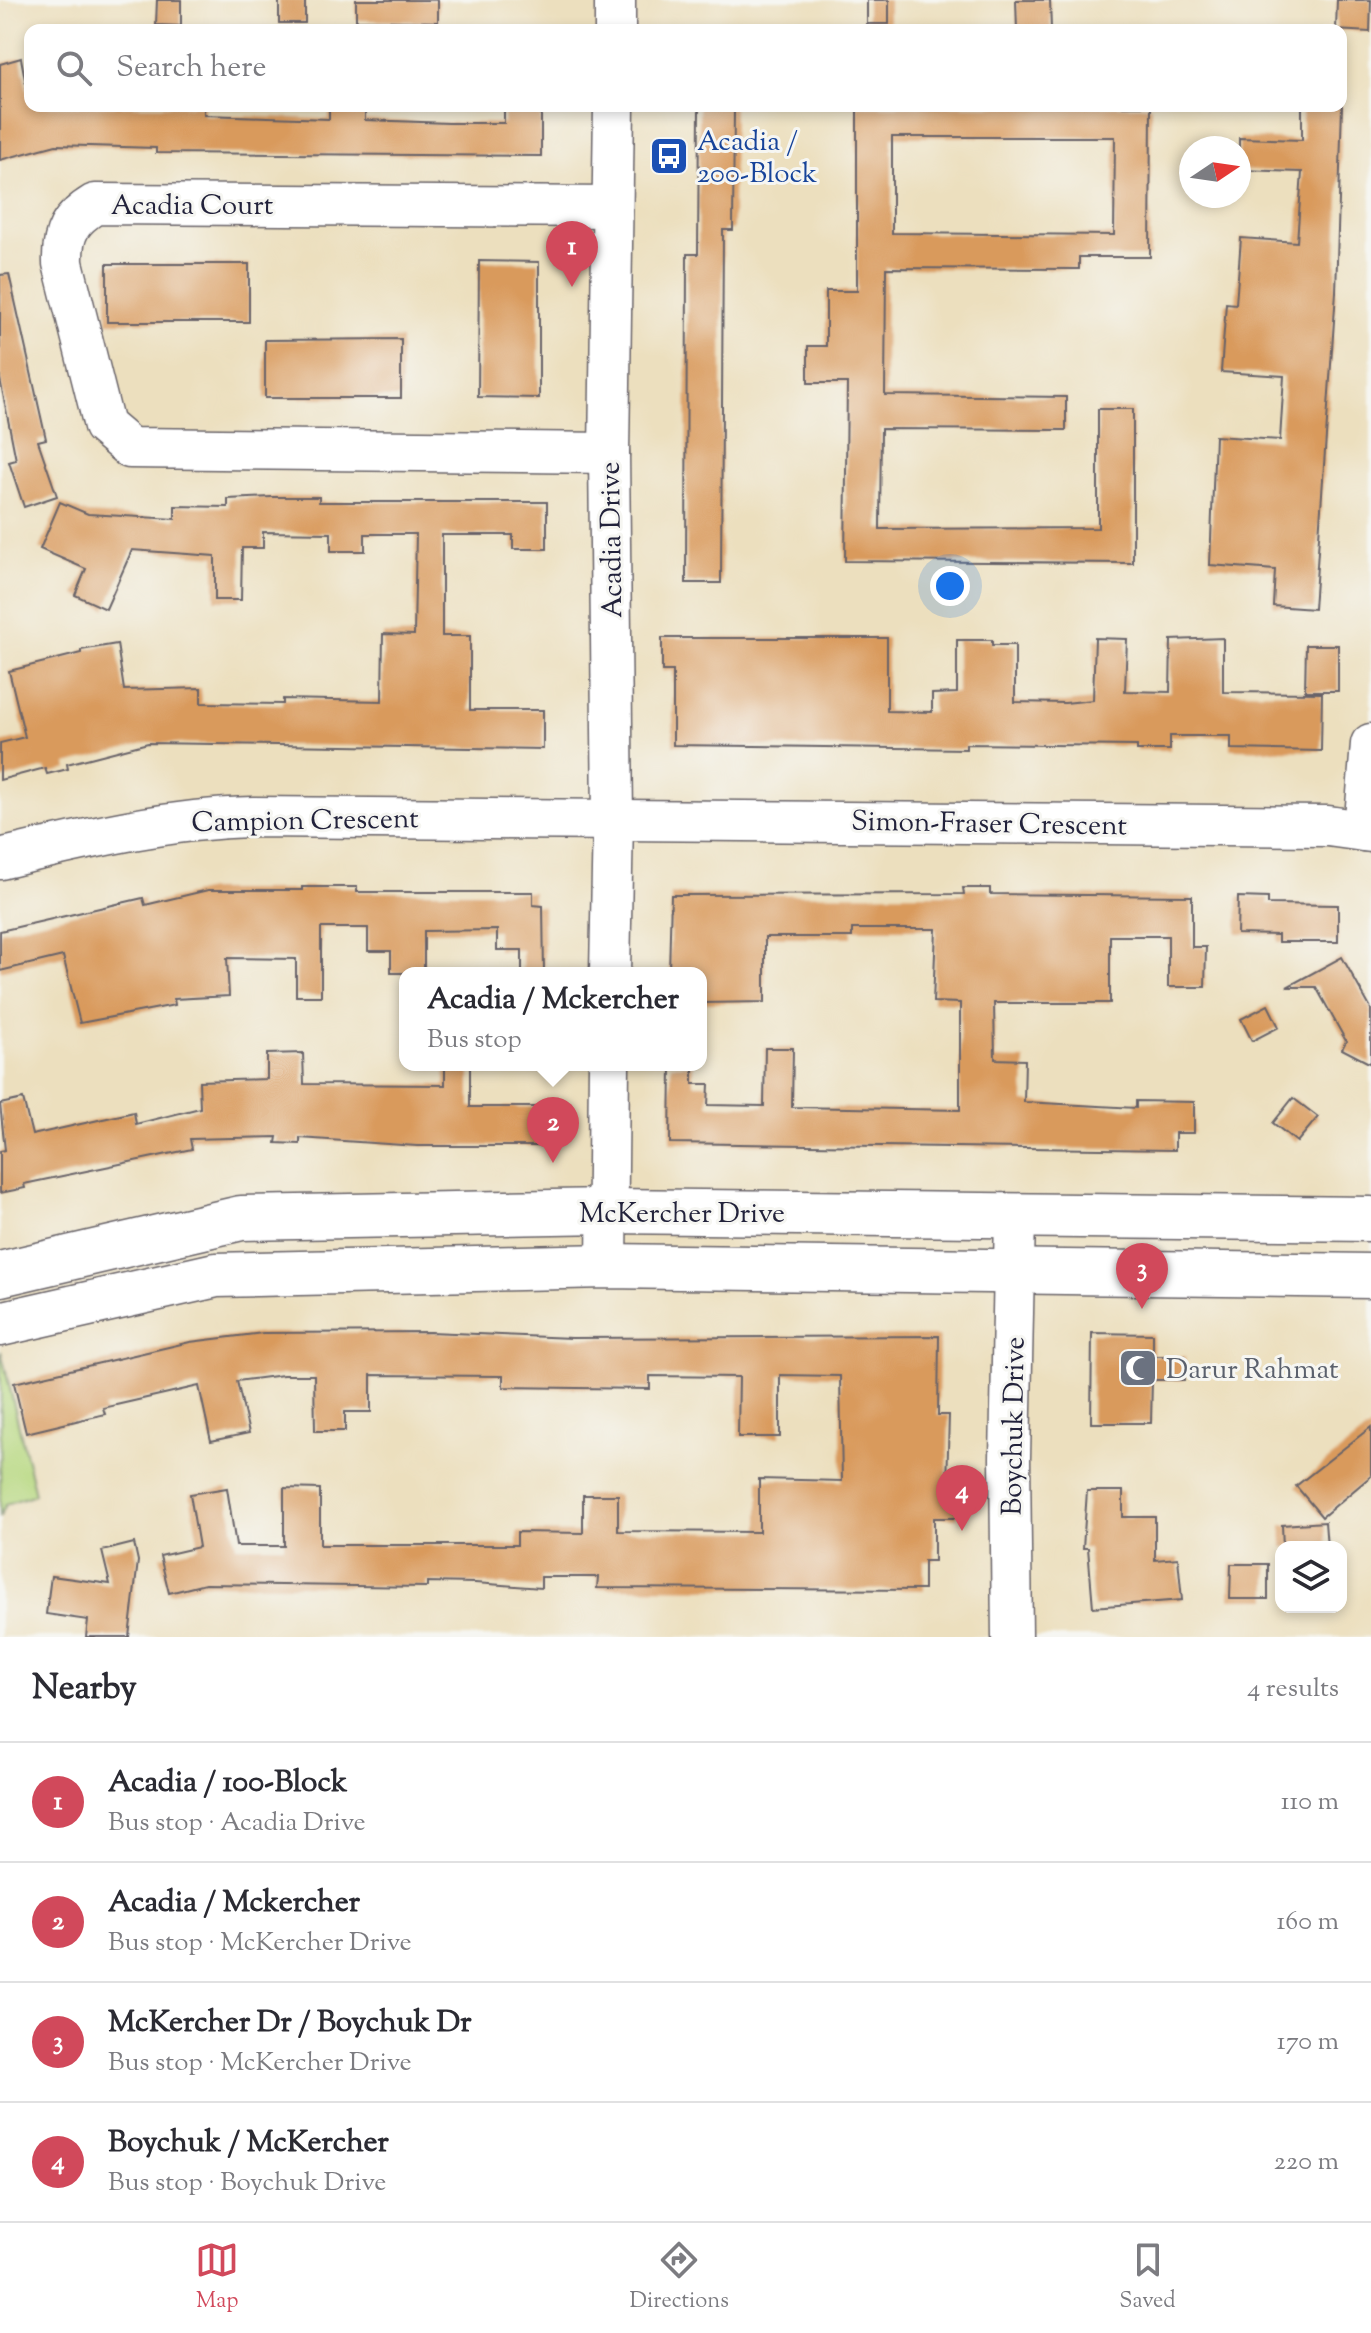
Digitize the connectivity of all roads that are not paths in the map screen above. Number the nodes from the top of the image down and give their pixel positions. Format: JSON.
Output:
{"nodes":[{"id":1,"x":615,"y":0,"type":"edge"},
{"id":2,"x":615,"y":24,"type":"edge"},
{"id":3,"x":614,"y":112,"type":"edge"},
{"id":4,"x":612,"y":207,"type":"junction"},
{"id":5,"x":609,"y":453,"type":"junction"},
{"id":6,"x":1371,"y":744,"type":"edge"},
{"id":7,"x":613,"y":819,"type":"junction"},
{"id":8,"x":1367,"y":832,"type":"edge"},
{"id":9,"x":0,"y":859,"type":"edge"},
{"id":10,"x":610,"y":967,"type":"edge"},
{"id":11,"x":609,"y":1071,"type":"edge"},
{"id":12,"x":607,"y":1211,"type":"junction"},
{"id":13,"x":1015,"y":1216,"type":"junction"},
{"id":14,"x":1371,"y":1219,"type":"edge"},
{"id":15,"x":607,"y":1266,"type":"junction"},
{"id":16,"x":1014,"y":1271,"type":"junction"},
{"id":17,"x":0,"y":1274,"type":"edge"},
{"id":18,"x":1371,"y":1276,"type":"edge"},
{"id":19,"x":0,"y":1324,"type":"edge"},
{"id":20,"x":1012,"y":1637,"type":"edge"}],
"edges":[{"from":1,"to":2,"type":"street"},
{"from":3,"to":4,"type":"street","name":"Acadia Drive"},
{"from":4,"to":5,"type":"street","name":"Acadia Drive"},
{"from":4,"to":5,"type":"street","name":"Acadia Court"},
{"from":5,"to":7,"type":"street","name":"Acadia Drive"},
{"from":6,"to":8,"type":"street","name":"Simon-Fraser Crescent"},
{"from":7,"to":8,"type":"street","name":"Simon-Fraser Crescent"},
{"from":7,"to":9,"type":"street","name":"Campion Crescent"},
{"from":7,"to":10,"type":"street","name":"Acadia Drive"},
{"from":11,"to":12,"type":"street"},
{"from":12,"to":13,"type":"main road","name":"McKercher Drive"},
{"from":12,"to":15,"type":"street"},
{"from":12,"to":17,"type":"main road","name":"McKercher Drive"},
{"from":13,"to":14,"type":"main road","name":"McKercher Drive"},
{"from":13,"to":16,"type":"street","name":"Boychuk Drive"},
{"from":15,"to":16,"type":"main road","name":"McKercher Drive"},
{"from":15,"to":19,"type":"main road","name":"McKercher Drive"},
{"from":16,"to":18,"type":"main road","name":"McKercher Drive"},
{"from":16,"to":20,"type":"street","name":"Boychuk Drive"}]}
